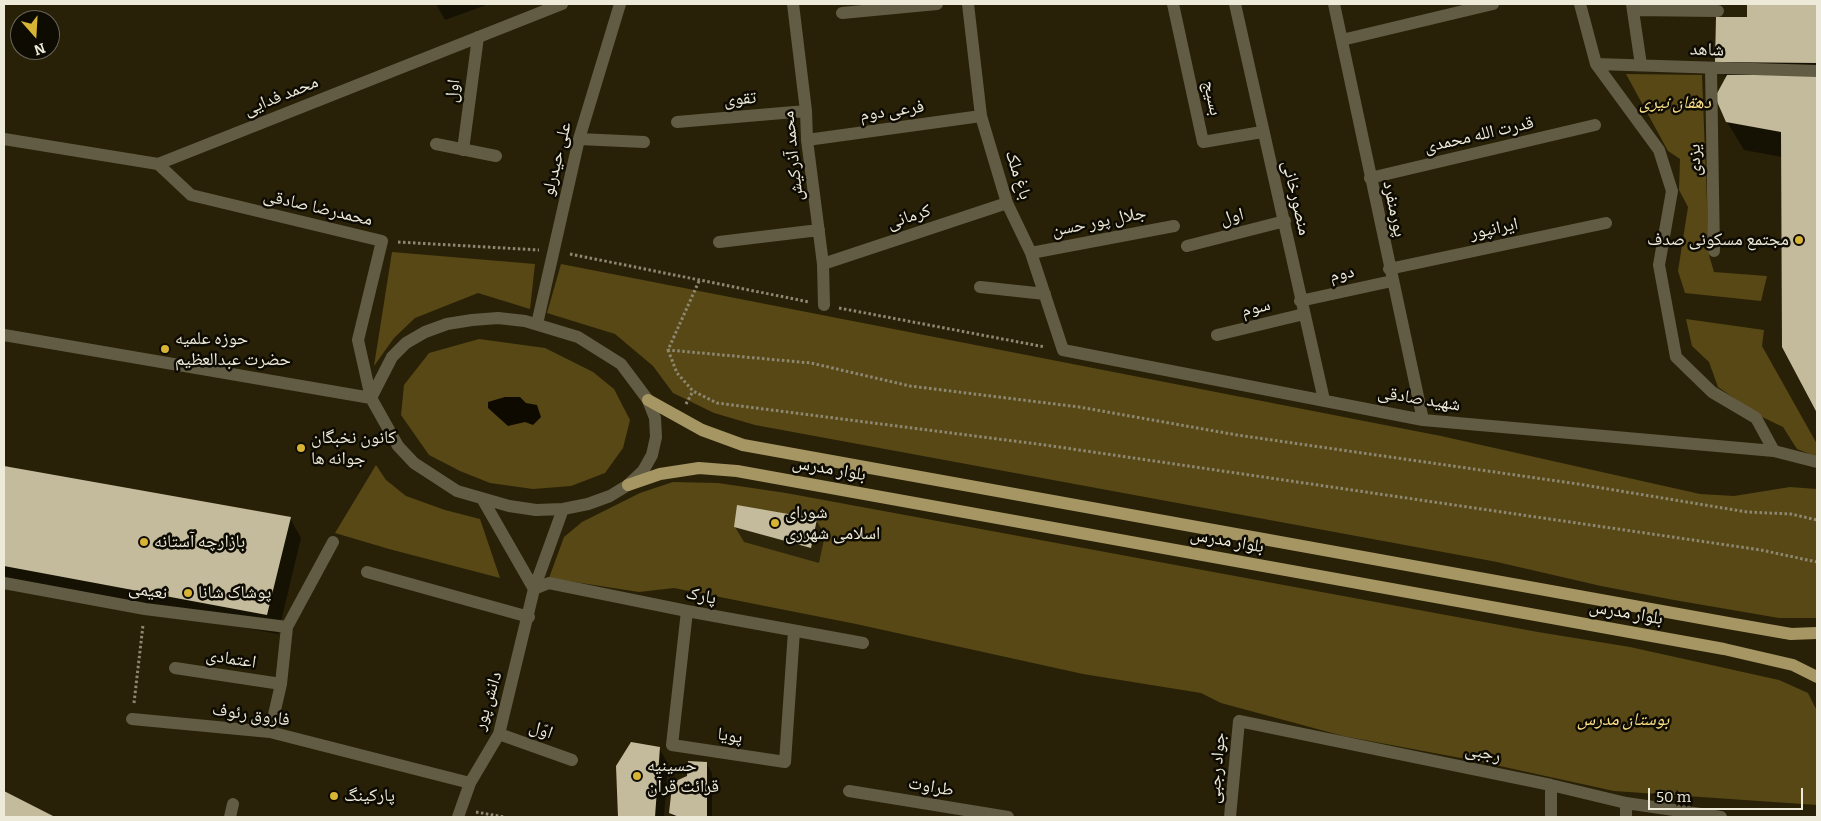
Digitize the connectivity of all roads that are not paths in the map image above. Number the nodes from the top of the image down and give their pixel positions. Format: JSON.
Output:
{"nodes":[{"id":1,"x":562,"y":4,"type":"edge"},
{"id":2,"x":620,"y":4,"type":"edge"},
{"id":3,"x":793,"y":4,"type":"edge"},
{"id":4,"x":937,"y":4,"type":"edge"},
{"id":5,"x":968,"y":4,"type":"edge"},
{"id":6,"x":1173,"y":4,"type":"edge"},
{"id":7,"x":1234,"y":4,"type":"edge"},
{"id":8,"x":1334,"y":4,"type":"edge"},
{"id":9,"x":1493,"y":4,"type":"edge"},
{"id":10,"x":1580,"y":4,"type":"edge"},
{"id":11,"x":1633,"y":7,"type":"edge"},
{"id":12,"x":1718,"y":11,"type":"dead end"},
{"id":13,"x":842,"y":13,"type":"dead end"},
{"id":14,"x":478,"y":37,"type":"junction"},
{"id":15,"x":1342,"y":40,"type":"junction"},
{"id":16,"x":1596,"y":64,"type":"junction"},
{"id":17,"x":1641,"y":66,"type":"junction"},
{"id":18,"x":1711,"y":68,"type":"junction"},
{"id":19,"x":1817,"y":71,"type":"edge"},
{"id":20,"x":806,"y":110,"type":"junction"},
{"id":21,"x":981,"y":116,"type":"junction"},
{"id":22,"x":677,"y":122,"type":"dead end"},
{"id":23,"x":1595,"y":125,"type":"dead end"},
{"id":24,"x":1262,"y":132,"type":"junction"},
{"id":25,"x":4,"y":139,"type":"edge"},
{"id":26,"x":579,"y":139,"type":"junction"},
{"id":27,"x":807,"y":140,"type":"junction"},
{"id":28,"x":644,"y":142,"type":"dead end"},
{"id":29,"x":436,"y":144,"type":"dead end"},
{"id":30,"x":463,"y":150,"type":"junction"},
{"id":31,"x":496,"y":156,"type":"dead end"},
{"id":32,"x":158,"y":164,"type":"junction"},
{"id":33,"x":1370,"y":178,"type":"junction"},
{"id":34,"x":1007,"y":203,"type":"junction"},
{"id":35,"x":1285,"y":221,"type":"junction"},
{"id":36,"x":1606,"y":223,"type":"dead end"},
{"id":37,"x":1174,"y":226,"type":"dead end"},
{"id":38,"x":819,"y":230,"type":"junction"},
{"id":39,"x":719,"y":242,"type":"dead end"},
{"id":40,"x":1187,"y":246,"type":"dead end"},
{"id":41,"x":1714,"y":251,"type":"dead end"},
{"id":42,"x":1031,"y":253,"type":"junction"},
{"id":43,"x":823,"y":264,"type":"junction"},
{"id":44,"x":1390,"y":275,"type":"junction"},
{"id":45,"x":980,"y":287,"type":"dead end"},
{"id":46,"x":1044,"y":294,"type":"junction"},
{"id":47,"x":1300,"y":301,"type":"junction"},
{"id":48,"x":824,"y":305,"type":"dead end"},
{"id":49,"x":1304,"y":314,"type":"junction"},
{"id":50,"x":537,"y":324,"type":"junction"},
{"id":51,"x":4,"y":335,"type":"edge"},
{"id":52,"x":1217,"y":335,"type":"dead end"},
{"id":53,"x":1063,"y":350,"type":"joint"},
{"id":54,"x":371,"y":398,"type":"junction"},
{"id":55,"x":648,"y":400,"type":"junction"},
{"id":56,"x":1324,"y":400,"type":"junction"},
{"id":57,"x":1422,"y":420,"type":"junction"},
{"id":58,"x":1774,"y":452,"type":"junction"},
{"id":59,"x":1817,"y":462,"type":"edge"},
{"id":60,"x":628,"y":484,"type":"junction"},
{"id":61,"x":482,"y":500,"type":"junction"},
{"id":62,"x":563,"y":509,"type":"junction"},
{"id":63,"x":333,"y":542,"type":"dead end"},
{"id":64,"x":367,"y":572,"type":"dead end"},
{"id":65,"x":4,"y":584,"type":"edge"},
{"id":66,"x":534,"y":589,"type":"junction"},
{"id":67,"x":687,"y":611,"type":"junction"},
{"id":68,"x":529,"y":617,"type":"junction"},
{"id":69,"x":287,"y":627,"type":"junction"},
{"id":70,"x":794,"y":631,"type":"junction"},
{"id":71,"x":1817,"y":633,"type":"edge"},
{"id":72,"x":863,"y":643,"type":"dead end"},
{"id":73,"x":175,"y":668,"type":"dead end"},
{"id":74,"x":1817,"y":677,"type":"edge"},
{"id":75,"x":281,"y":684,"type":"junction"},
{"id":76,"x":132,"y":719,"type":"road end"},
{"id":77,"x":1239,"y":722,"type":"joint"},
{"id":78,"x":270,"y":732,"type":"junction"},
{"id":79,"x":499,"y":734,"type":"junction"},
{"id":80,"x":572,"y":760,"type":"dead end"},
{"id":81,"x":470,"y":783,"type":"junction"},
{"id":82,"x":1550,"y":785,"type":"junction"},
{"id":83,"x":849,"y":790,"type":"dead end"},
{"id":84,"x":1626,"y":803,"type":"junction"},
{"id":85,"x":233,"y":804,"type":"dead end"},
{"id":86,"x":459,"y":813,"type":"edge"},
{"id":87,"x":951,"y":813,"type":"edge"},
{"id":88,"x":230,"y":817,"type":"edge"},
{"id":89,"x":1008,"y":817,"type":"edge"},
{"id":90,"x":1230,"y":817,"type":"edge"},
{"id":91,"x":1551,"y":817,"type":"edge"},
{"id":92,"x":1626,"y":817,"type":"edge"},
{"id":93,"x":1721,"y":817,"type":"edge"}],
"edges":[{"from":1,"to":14,"type":"street","name":"محمد فدایی"},
{"from":2,"to":26,"type":"street","name":"علی حیدرلو"},
{"from":3,"to":20,"type":"street","name":"محمد آذرکیش"},
{"from":4,"to":13,"type":"street"},
{"from":5,"to":21,"type":"street","name":"باغ ملک"},
{"from":6,"to":24,"type":"street","name":"بسیج"},
{"from":7,"to":24,"type":"street","name":"منصورخانی"},
{"from":8,"to":15,"type":"street","name":"پورمنفرد"},
{"from":9,"to":15,"type":"street"},
{"from":10,"to":16,"type":"street"},
{"from":11,"to":12,"type":"street"},
{"from":11,"to":17,"type":"street"},
{"from":14,"to":30,"type":"street","name":"اول"},
{"from":14,"to":32,"type":"street","name":"محمد فدایی"},
{"from":15,"to":33,"type":"street","name":"پورمنفرد"},
{"from":16,"to":17,"type":"street","name":"شاهد"},
{"from":16,"to":58,"type":"street"},
{"from":17,"to":18,"type":"street","name":"شاهد"},
{"from":18,"to":19,"type":"street","name":"شاهد"},
{"from":18,"to":41,"type":"street","name":"یزدی"},
{"from":20,"to":22,"type":"street","name":"تقوی"},
{"from":20,"to":27,"type":"street","name":"محمد آذرکیش"},
{"from":21,"to":27,"type":"street","name":"فرعی دوم"},
{"from":21,"to":34,"type":"street","name":"باغ ملک"},
{"from":23,"to":33,"type":"street","name":"قدرت الله محمدی"},
{"from":24,"to":35,"type":"street","name":"منصورخانی"},
{"from":25,"to":32,"type":"street"},
{"from":26,"to":28,"type":"street"},
{"from":26,"to":50,"type":"street","name":"علی حیدرلو"},
{"from":27,"to":38,"type":"street","name":"محمد آذرکیش"},
{"from":29,"to":30,"type":"street"},
{"from":30,"to":31,"type":"street"},
{"from":32,"to":54,"type":"street","name":"محمدرضا صادقی"},
{"from":33,"to":44,"type":"street","name":"پورمنفرد"},
{"from":34,"to":42,"type":"street","name":"باغ ملک"},
{"from":34,"to":43,"type":"street","name":"کرمانی"},
{"from":35,"to":40,"type":"street","name":"اول"},
{"from":35,"to":47,"type":"street","name":"منصورخانی"},
{"from":36,"to":44,"type":"street","name":"ایرانپور"},
{"from":37,"to":42,"type":"street","name":"جلال پور حسن"},
{"from":38,"to":39,"type":"street"},
{"from":38,"to":43,"type":"street","name":"محمد آذرکیش"},
{"from":42,"to":46,"type":"street","name":"باغ ملک"},
{"from":43,"to":48,"type":"street","name":"محمد آذرکیش"},
{"from":44,"to":47,"type":"street","name":"دوم"},
{"from":44,"to":57,"type":"street","name":"پورمنفرد"},
{"from":45,"to":46,"type":"street"},
{"from":46,"to":53,"type":"street","name":"باغ ملک"},
{"from":47,"to":49,"type":"street","name":"منصورخانی"},
{"from":49,"to":52,"type":"street","name":"سوم"},
{"from":49,"to":56,"type":"street","name":"منصورخانی"},
{"from":50,"to":54,"type":"street","name":"محمدرضا صادقی"},
{"from":50,"to":55,"type":"street","name":"محمدرضا صادقی"},
{"from":51,"to":54,"type":"street"},
{"from":53,"to":56,"type":"street","name":"شهید صادقی"},
{"from":54,"to":61,"type":"street","name":"محمدرضا صادقی"},
{"from":55,"to":60,"type":"street","name":"محمدرضا صادقی"},
{"from":55,"to":71,"type":"main road","name":"بلوار مدرس"},
{"from":56,"to":57,"type":"street","name":"شهید صادقی"},
{"from":57,"to":58,"type":"street","name":"شهید صادقی"},
{"from":58,"to":59,"type":"street","name":"شهید صادقی"},
{"from":60,"to":62,"type":"street","name":"محمدرضا صادقی"},
{"from":60,"to":74,"type":"main road","name":"بلوار مدرس"},
{"from":61,"to":62,"type":"street","name":"محمدرضا صادقی"},
{"from":61,"to":66,"type":"street"},
{"from":62,"to":66,"type":"street","name":"دانش پور"},
{"from":63,"to":69,"type":"street"},
{"from":64,"to":68,"type":"street"},
{"from":65,"to":69,"type":"street","name":"نعیمی"},
{"from":66,"to":67,"type":"street","name":"پارک"},
{"from":66,"to":68,"type":"street","name":"دانش پور"},
{"from":67,"to":70,"type":"street","name":"پارک"},
{"from":67,"to":70,"type":"street","name":"پویا"},
{"from":68,"to":79,"type":"street","name":"دانش پور"},
{"from":69,"to":75,"type":"street"},
{"from":70,"to":72,"type":"street","name":"پارک"},
{"from":73,"to":75,"type":"street","name":"اعتمادی"},
{"from":75,"to":78,"type":"street"},
{"from":76,"to":78,"type":"street","name":"فاروق رئوف"},
{"from":77,"to":82,"type":"street","name":"رجبی"},
{"from":77,"to":90,"type":"street","name":"جواد رجبی"},
{"from":78,"to":81,"type":"street","name":"فاروق رئوف"},
{"from":79,"to":80,"type":"street","name":"اوّل"},
{"from":79,"to":81,"type":"street","name":"دانش پور"},
{"from":81,"to":86,"type":"street","name":"دانش پور"},
{"from":82,"to":84,"type":"street","name":"رجبی"},
{"from":82,"to":91,"type":"street"},
{"from":83,"to":87,"type":"street","name":"طراوت"},
{"from":84,"to":92,"type":"street"},
{"from":84,"to":93,"type":"street","name":"رجبی"},
{"from":85,"to":88,"type":"street"},
{"from":87,"to":89,"type":"street","name":"طراوت"}]}
